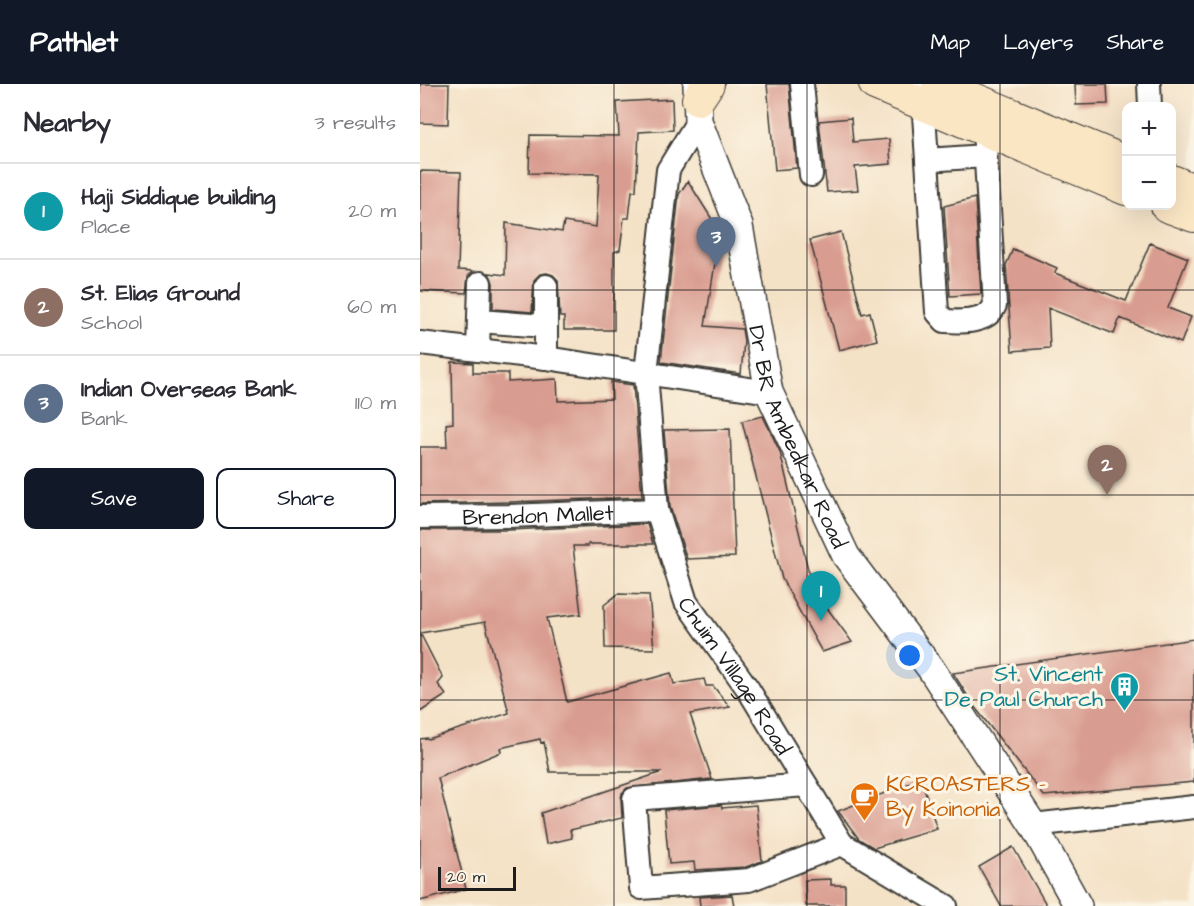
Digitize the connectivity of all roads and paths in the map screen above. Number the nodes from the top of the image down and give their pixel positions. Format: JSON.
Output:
{"nodes":[{"id":1,"x":802,"y":84,"type":"edge"},
{"id":2,"x":875,"y":84,"type":"edge"},
{"id":3,"x":1149,"y":84,"type":"edge"},
{"id":4,"x":940,"y":90,"type":"edge"},
{"id":5,"x":700,"y":97,"type":"edge"},
{"id":6,"x":1150,"y":102,"type":"edge"},
{"id":7,"x":985,"y":143,"type":"junction"},
{"id":8,"x":927,"y":160,"type":"junction"},
{"id":9,"x":1122,"y":160,"type":"edge"},
{"id":10,"x":811,"y":175,"type":"dead end"},
{"id":11,"x":1176,"y":183,"type":"edge"},
{"id":12,"x":1122,"y":188,"type":"edge"},
{"id":13,"x":1194,"y":190,"type":"edge"},
{"id":14,"x":1176,"y":209,"type":"edge"},
{"id":15,"x":1194,"y":216,"type":"edge"},
{"id":16,"x":480,"y":283,"type":"dead end"},
{"id":17,"x":546,"y":286,"type":"dead end"},
{"id":18,"x":479,"y":321,"type":"junction"},
{"id":19,"x":545,"y":326,"type":"junction"},
{"id":20,"x":420,"y":343,"type":"edge"},
{"id":21,"x":478,"y":350,"type":"junction"},
{"id":22,"x":546,"y":358,"type":"junction"},
{"id":23,"x":646,"y":373,"type":"junction"},
{"id":24,"x":769,"y":392,"type":"junction"},
{"id":25,"x":657,"y":510,"type":"junction"},
{"id":26,"x":420,"y":517,"type":"edge"},
{"id":27,"x":806,"y":785,"type":"junction"},
{"id":28,"x":1194,"y":807,"type":"edge"},
{"id":29,"x":1033,"y":825,"type":"junction"},
{"id":30,"x":842,"y":844,"type":"junction"},
{"id":31,"x":946,"y":906,"type":"edge"},
{"id":32,"x":1078,"y":906,"type":"edge"}],
"edges":[{"from":1,"to":10,"type":"street"},
{"from":2,"to":4,"type":"main road"},
{"from":3,"to":6,"type":"street"},
{"from":4,"to":7,"type":"main road"},
{"from":4,"to":8,"type":"street"},
{"from":4,"to":9,"type":"main road"},
{"from":5,"to":23,"type":"street","name":"Chuim Village Road"},
{"from":5,"to":24,"type":"street","name":"Dr BR Ambedkar Road"},
{"from":7,"to":8,"type":"street"},
{"from":7,"to":8,"type":"street"},
{"from":7,"to":12,"type":"main road"},
{"from":11,"to":13,"type":"main road"},
{"from":14,"to":15,"type":"main road"},
{"from":16,"to":18,"type":"street"},
{"from":17,"to":19,"type":"street"},
{"from":18,"to":19,"type":"street"},
{"from":18,"to":21,"type":"street"},
{"from":19,"to":22,"type":"street"},
{"from":20,"to":21,"type":"street"},
{"from":21,"to":22,"type":"street"},
{"from":22,"to":23,"type":"street"},
{"from":23,"to":24,"type":"street"},
{"from":23,"to":25,"type":"street","name":"Chuim Village Road"},
{"from":24,"to":29,"type":"street","name":"Dr BR Ambedkar Road"},
{"from":25,"to":26,"type":"street","name":"Brendon Mallet"},
{"from":25,"to":27,"type":"street","name":"Chuim Village Road"},
{"from":27,"to":30,"type":"street","name":"Chuim Village Road"},
{"from":27,"to":30,"type":"street"},
{"from":28,"to":29,"type":"street"},
{"from":29,"to":32,"type":"street","name":"Dr BR Ambedkar Road"},
{"from":30,"to":31,"type":"street","name":"Chuim Village Road"}]}
